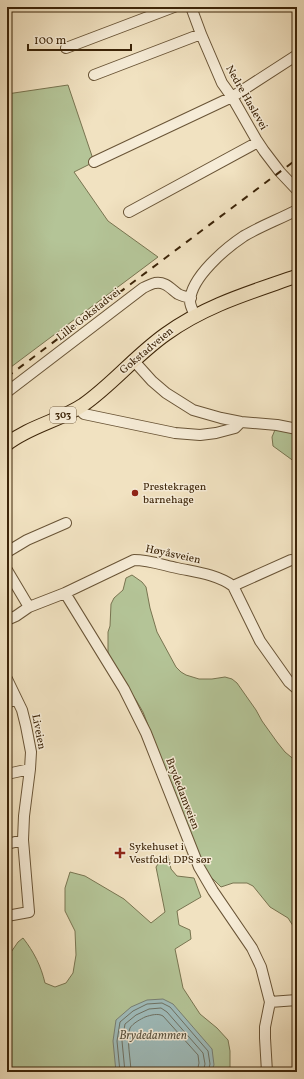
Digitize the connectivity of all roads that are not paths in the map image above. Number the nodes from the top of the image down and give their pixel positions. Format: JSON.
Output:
{"nodes":[{"id":1,"x":174,"y":7,"type":"edge"},
{"id":2,"x":191,"y":7,"type":"edge"},
{"id":3,"x":201,"y":34,"type":"junction"},
{"id":4,"x":66,"y":48,"type":"dead end"},
{"id":5,"x":297,"y":55,"type":"edge"},
{"id":6,"x":94,"y":75,"type":"dead end"},
{"id":7,"x":232,"y":97,"type":"junction"},
{"id":8,"x":258,"y":142,"type":"junction"},
{"id":9,"x":94,"y":162,"type":"dead end"},
{"id":10,"x":297,"y":190,"type":"edge"},
{"id":11,"x":297,"y":210,"type":"edge"},
{"id":12,"x":129,"y":212,"type":"dead end"},
{"id":13,"x":297,"y":276,"type":"edge"},
{"id":14,"x":190,"y":298,"type":"junction"},
{"id":15,"x":195,"y":315,"type":"junction"},
{"id":16,"x":134,"y":361,"type":"junction"},
{"id":17,"x":7,"y":392,"type":"edge"},
{"id":18,"x":78,"y":408,"type":"junction"},
{"id":19,"x":241,"y":422,"type":"junction"},
{"id":20,"x":297,"y":429,"type":"edge"},
{"id":21,"x":7,"y":444,"type":"edge"},
{"id":22,"x":66,"y":523,"type":"dead end"},
{"id":23,"x":7,"y":552,"type":"edge"},
{"id":24,"x":291,"y":560,"type":"dead end"},
{"id":25,"x":7,"y":570,"type":"edge"},
{"id":26,"x":233,"y":586,"type":"junction"},
{"id":27,"x":65,"y":593,"type":"junction"},
{"id":28,"x":29,"y":607,"type":"junction"},
{"id":29,"x":7,"y":620,"type":"edge"},
{"id":30,"x":7,"y":679,"type":"edge"},
{"id":31,"x":297,"y":689,"type":"edge"},
{"id":32,"x":12,"y":701,"type":"edge"},
{"id":33,"x":30,"y":769,"type":"junction"},
{"id":34,"x":7,"y":774,"type":"edge"},
{"id":35,"x":23,"y":840,"type":"junction"},
{"id":36,"x":7,"y":844,"type":"edge"},
{"id":37,"x":7,"y":916,"type":"edge"},
{"id":38,"x":297,"y":1000,"type":"edge"},
{"id":39,"x":270,"y":1002,"type":"junction"},
{"id":40,"x":267,"y":1072,"type":"edge"}],
"edges":[{"from":1,"to":4,"type":"street"},
{"from":2,"to":3,"type":"street","name":"Nedre Haslevei"},
{"from":3,"to":6,"type":"street"},
{"from":3,"to":7,"type":"street","name":"Nedre Haslevei"},
{"from":5,"to":7,"type":"street"},
{"from":7,"to":8,"type":"street","name":"Nedre Haslevei"},
{"from":7,"to":9,"type":"street"},
{"from":8,"to":10,"type":"street","name":"Nedre Haslevei"},
{"from":8,"to":12,"type":"street"},
{"from":11,"to":14,"type":"street"},
{"from":13,"to":15,"type":"main road","name":"Gokstadveien","number":"303"},
{"from":14,"to":15,"type":"street"},
{"from":14,"to":17,"type":"street","name":"Lille Gokstadvei"},
{"from":15,"to":16,"type":"main road","name":"Gokstadveien","number":"303"},
{"from":16,"to":18,"type":"main road","name":"Gokstadveien","number":"303"},
{"from":16,"to":19,"type":"street"},
{"from":18,"to":19,"type":"street"},
{"from":18,"to":21,"type":"main road","name":"Gokstadveien","number":"303"},
{"from":19,"to":20,"type":"street"},
{"from":22,"to":23,"type":"street"},
{"from":24,"to":26,"type":"street"},
{"from":25,"to":28,"type":"street"},
{"from":26,"to":27,"type":"street","name":"Høyåsveien"},
{"from":26,"to":31,"type":"street"},
{"from":27,"to":28,"type":"street","name":"Høyåsveien"},
{"from":27,"to":39,"type":"street","name":"Brydedamveien"},
{"from":28,"to":29,"type":"street","name":"Høyåsveien"},
{"from":30,"to":32,"type":"street","name":"Liveien"},
{"from":32,"to":33,"type":"street","name":"Liveien"},
{"from":33,"to":34,"type":"street"},
{"from":33,"to":35,"type":"street","name":"Liveien"},
{"from":35,"to":36,"type":"street"},
{"from":35,"to":37,"type":"street","name":"Liveien"},
{"from":38,"to":39,"type":"street"},
{"from":39,"to":40,"type":"street"}]}
